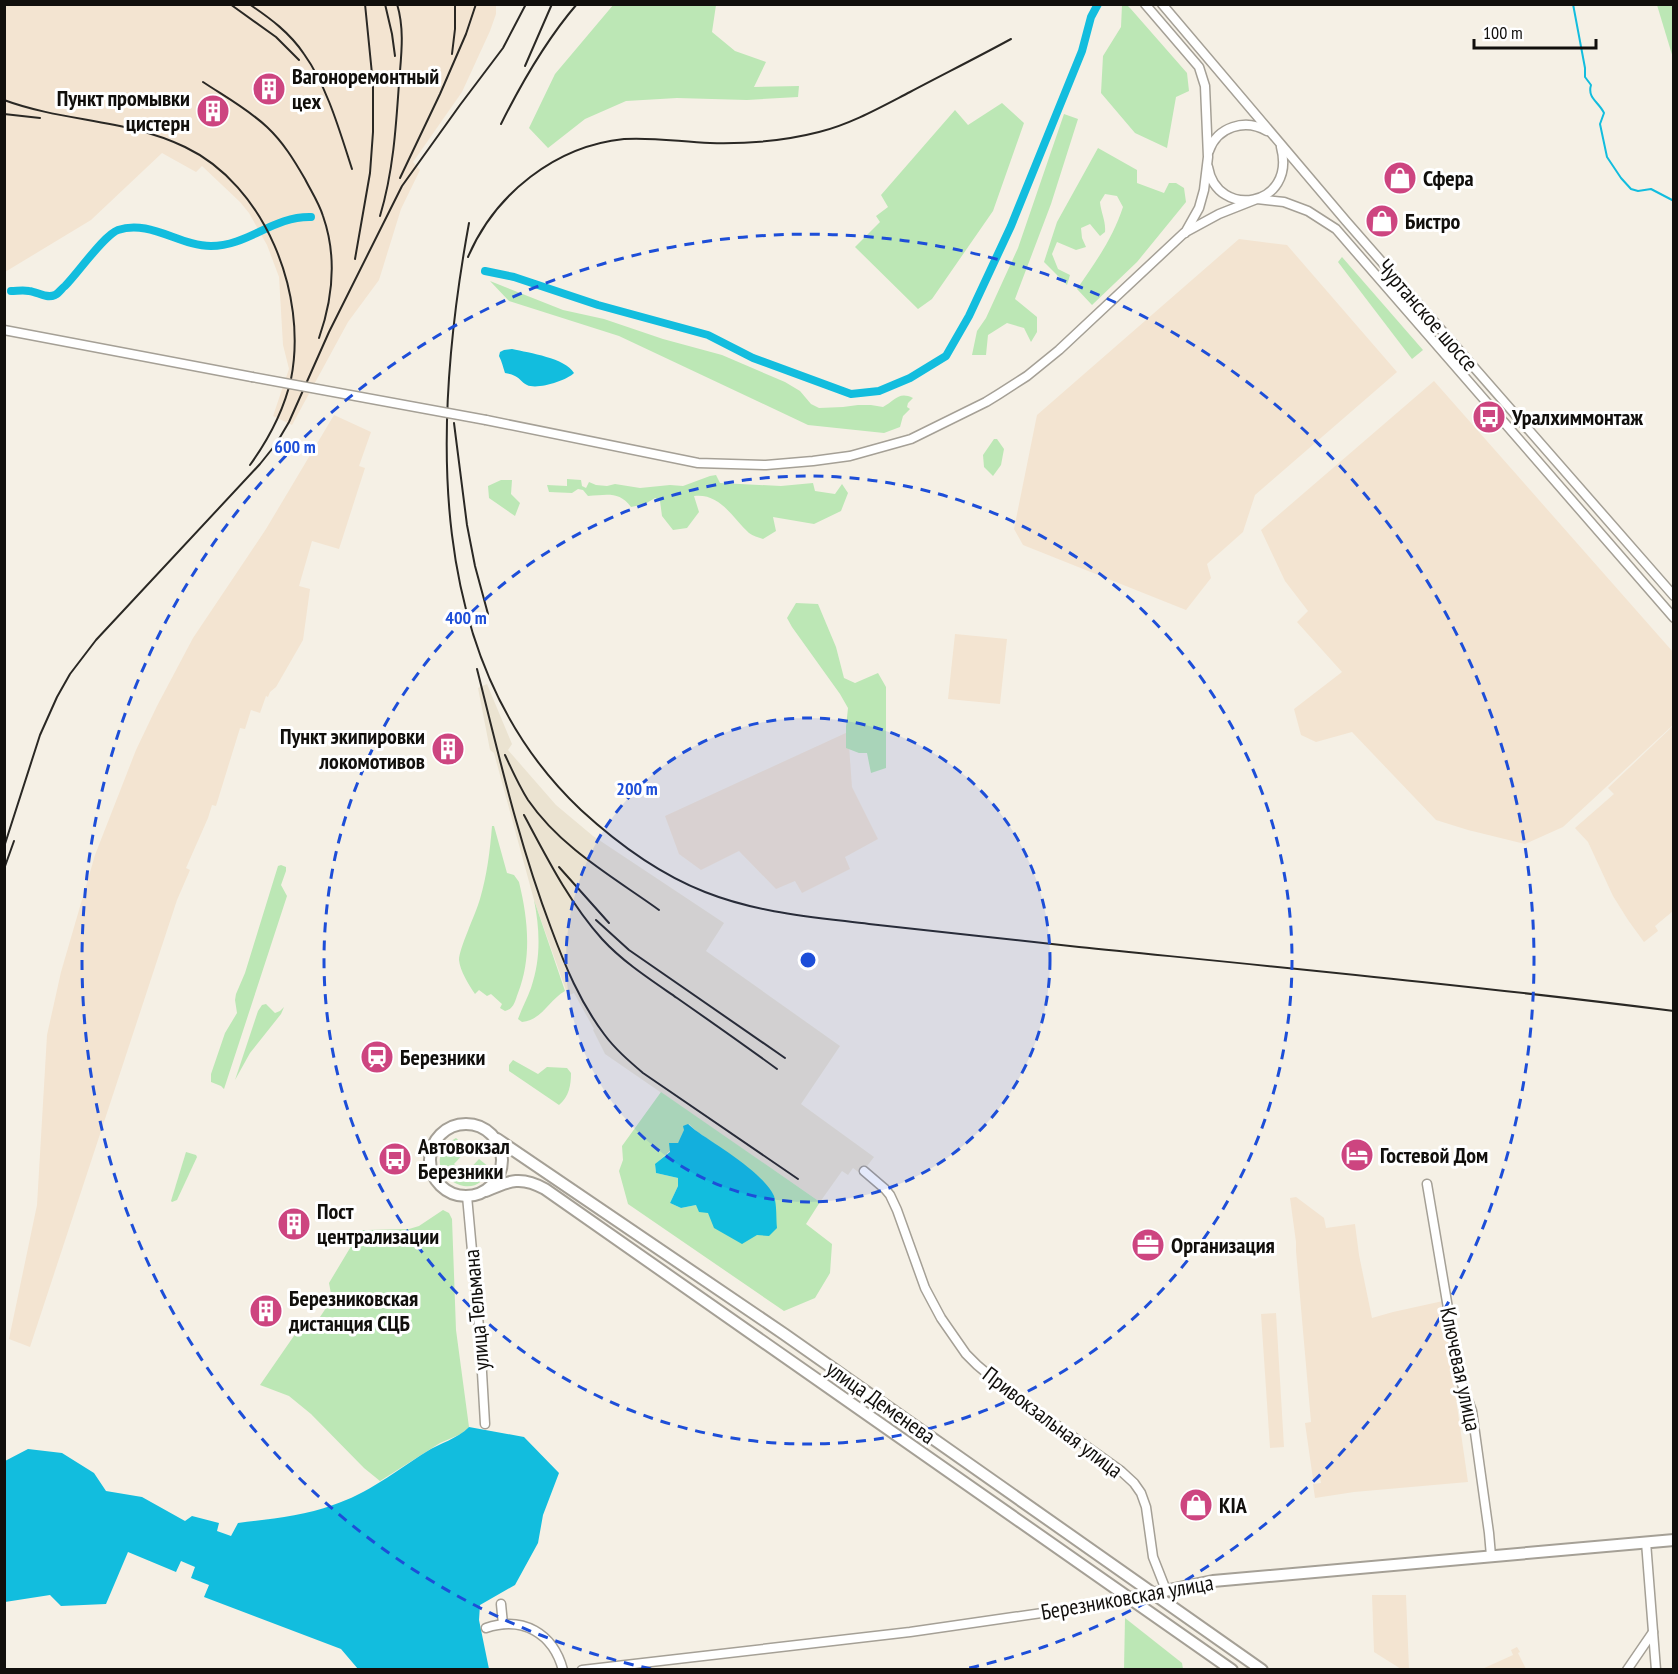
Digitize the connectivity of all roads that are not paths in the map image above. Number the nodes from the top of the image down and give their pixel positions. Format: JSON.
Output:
{"nodes":[{"id":1,"x":1145,"y":4,"type":"edge"},
{"id":2,"x":1162,"y":4,"type":"edge"},
{"id":3,"x":1276,"y":139,"type":"junction"},
{"id":4,"x":1208,"y":157,"type":"junction"},
{"id":5,"x":1257,"y":199,"type":"junction"},
{"id":6,"x":1184,"y":233,"type":"junction"},
{"id":7,"x":4,"y":330,"type":"edge"},
{"id":8,"x":1674,"y":597,"type":"edge"},
{"id":9,"x":1674,"y":618,"type":"edge"},
{"id":10,"x":497,"y":1139,"type":"junction"},
{"id":11,"x":864,"y":1171,"type":"dead end"},
{"id":12,"x":1427,"y":1184,"type":"dead end"},
{"id":13,"x":486,"y":1191,"type":"junction"},
{"id":14,"x":467,"y":1196,"type":"junction"},
{"id":15,"x":485,"y":1424,"type":"dead end"},
{"id":16,"x":1674,"y":1540,"type":"edge"},
{"id":17,"x":1646,"y":1542,"type":"junction"},
{"id":18,"x":1491,"y":1556,"type":"junction"},
{"id":19,"x":1166,"y":1590,"type":"junction"},
{"id":20,"x":1153,"y":1593,"type":"junction"},
{"id":21,"x":1130,"y":1598,"type":"junction"},
{"id":22,"x":501,"y":1604,"type":"dead end"},
{"id":23,"x":503,"y":1624,"type":"junction"},
{"id":24,"x":486,"y":1628,"type":"dead end"},
{"id":25,"x":1653,"y":1632,"type":"junction"},
{"id":26,"x":563,"y":1670,"type":"edge"},
{"id":27,"x":582,"y":1670,"type":"edge"},
{"id":28,"x":1232,"y":1670,"type":"edge"},
{"id":29,"x":1262,"y":1670,"type":"edge"},
{"id":30,"x":1627,"y":1670,"type":"edge"},
{"id":31,"x":1656,"y":1670,"type":"edge"}],
"edges":[{"from":1,"to":4,"type":"street"},
{"from":2,"to":3,"type":"street","name":"Чуртанское шоссе"},
{"from":3,"to":4,"type":"street"},
{"from":3,"to":5,"type":"street"},
{"from":3,"to":8,"type":"street","name":"Чуртанское шоссе"},
{"from":4,"to":5,"type":"street"},
{"from":4,"to":6,"type":"street"},
{"from":5,"to":6,"type":"street"},
{"from":5,"to":9,"type":"street","name":"Чуртанское шоссе"},
{"from":6,"to":7,"type":"street","bridge":true},
{"from":10,"to":13,"type":"main road"},
{"from":10,"to":14,"type":"main road"},
{"from":10,"to":20,"type":"main road","name":"улица Деменева"},
{"from":11,"to":19,"type":"street","name":"Привокзальная улица"},
{"from":12,"to":18,"type":"street","name":"Ключевая улица"},
{"from":13,"to":14,"type":"main road"},
{"from":13,"to":21,"type":"main road","name":"улица Деменева"},
{"from":14,"to":15,"type":"street","name":"улица Тельмана"},
{"from":16,"to":17,"type":"main road","name":"Березниковская улица"},
{"from":17,"to":18,"type":"main road","name":"Березниковская улица"},
{"from":17,"to":25,"type":"street"},
{"from":18,"to":19,"type":"main road","name":"Березниковская улица"},
{"from":19,"to":20,"type":"main road","name":"Березниковская улица"},
{"from":20,"to":21,"type":"main road","name":"Березниковская улица"},
{"from":20,"to":29,"type":"main road","name":"улица Деменева"},
{"from":21,"to":27,"type":"street","name":"Березниковская улица"},
{"from":21,"to":28,"type":"main road","name":"улица Деменева"},
{"from":22,"to":23,"type":"street"},
{"from":23,"to":24,"type":"street"},
{"from":23,"to":26,"type":"street"},
{"from":25,"to":30,"type":"street"},
{"from":25,"to":31,"type":"street"}]}
